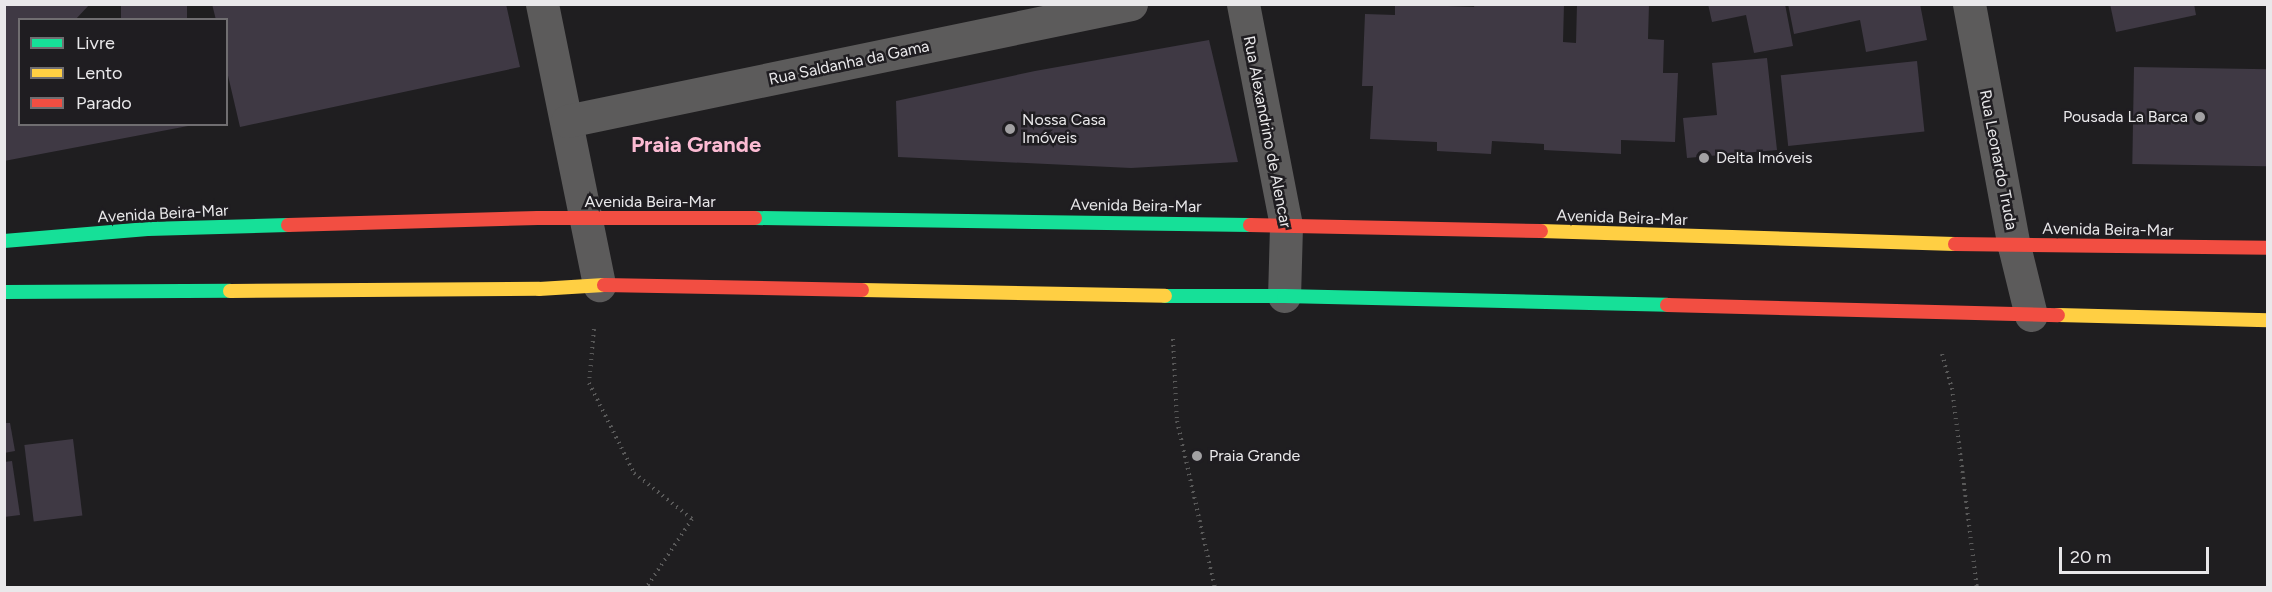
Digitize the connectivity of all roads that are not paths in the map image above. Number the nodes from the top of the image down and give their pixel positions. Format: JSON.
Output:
{"nodes":[{"id":1,"x":542,"y":4,"type":"edge"},
{"id":2,"x":1131,"y":4,"type":"edge"},
{"id":3,"x":1243,"y":4,"type":"edge"},
{"id":4,"x":1969,"y":4,"type":"edge"},
{"id":5,"x":567,"y":121,"type":"junction"},
{"id":6,"x":587,"y":218,"type":"junction"},
{"id":7,"x":1287,"y":226,"type":"junction"},
{"id":8,"x":4,"y":241,"type":"edge"},
{"id":9,"x":2014,"y":246,"type":"junction"},
{"id":10,"x":2268,"y":248,"type":"edge"},
{"id":11,"x":599,"y":285,"type":"junction"},
{"id":12,"x":4,"y":292,"type":"edge"},
{"id":13,"x":1284,"y":296,"type":"junction"},
{"id":14,"x":2031,"y":315,"type":"junction"},
{"id":15,"x":2268,"y":320,"type":"edge"}],
"edges":[{"from":1,"to":5,"type":"street"},
{"from":2,"to":5,"type":"street","name":"Rua Saldanha da Gama"},
{"from":3,"to":7,"type":"street","name":"Rua Alexandrino de Alencar"},
{"from":4,"to":9,"type":"street","name":"Rua Leonardo Truda"},
{"from":5,"to":6,"type":"street"},
{"from":6,"to":7,"type":"street","name":"Avenida Beira-Mar"},
{"from":6,"to":8,"type":"street","name":"Avenida Beira-Mar"},
{"from":6,"to":11,"type":"street"},
{"from":7,"to":9,"type":"street","name":"Avenida Beira-Mar"},
{"from":7,"to":13,"type":"street","name":"Rua Alexandrino de Alencar"},
{"from":9,"to":10,"type":"street","name":"Avenida Beira-Mar"},
{"from":9,"to":14,"type":"street","name":"Rua Leonardo Truda"},
{"from":11,"to":12,"type":"street"},
{"from":11,"to":13,"type":"street"},
{"from":13,"to":14,"type":"street"},
{"from":14,"to":15,"type":"street"}]}
